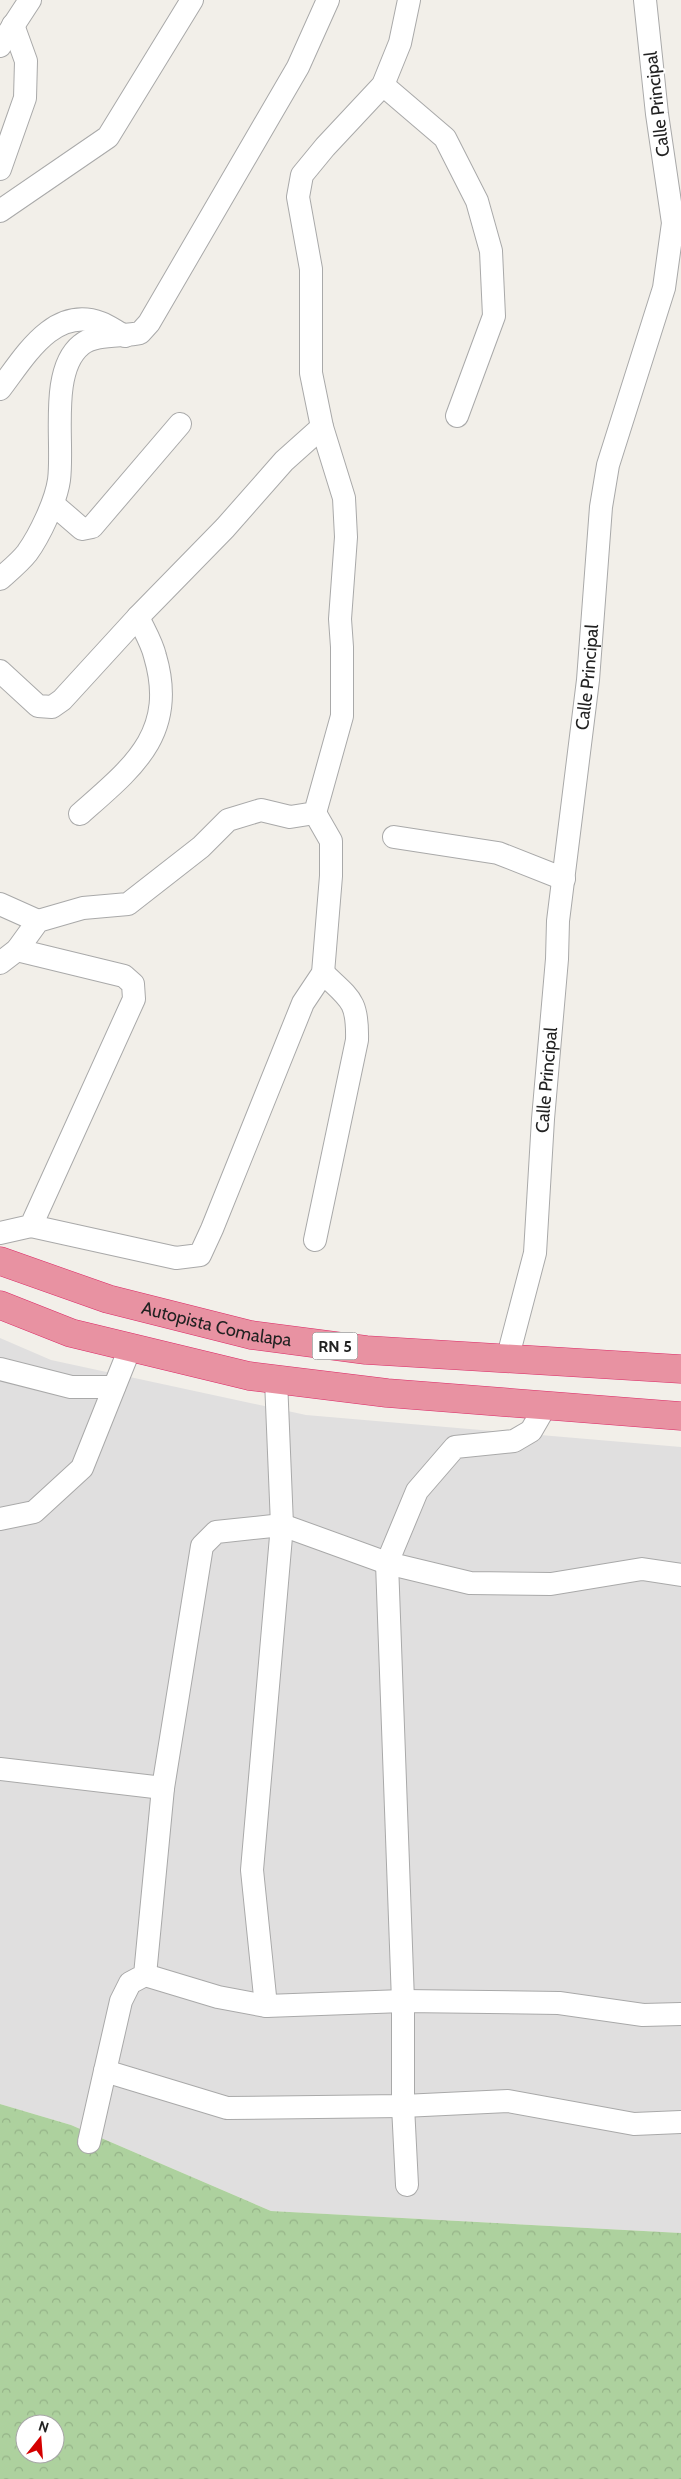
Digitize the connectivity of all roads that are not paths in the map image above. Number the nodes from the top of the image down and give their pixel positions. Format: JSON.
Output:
{"nodes":[{"id":1,"x":30,"y":0,"type":"edge"},
{"id":2,"x":192,"y":0,"type":"edge"},
{"id":3,"x":328,"y":0,"type":"edge"},
{"id":4,"x":410,"y":0,"type":"edge"},
{"id":5,"x":645,"y":0,"type":"edge"},
{"id":6,"x":13,"y":25,"type":"junction"},
{"id":7,"x":0,"y":46,"type":"edge"},
{"id":8,"x":384,"y":85,"type":"junction"},
{"id":9,"x":0,"y":169,"type":"edge"},
{"id":10,"x":0,"y":211,"type":"edge"},
{"id":11,"x":125,"y":336,"type":"junction"},
{"id":12,"x":0,"y":389,"type":"edge"},
{"id":13,"x":457,"y":416,"type":"dead end"},
{"id":14,"x":180,"y":424,"type":"dead end"},
{"id":15,"x":322,"y":426,"type":"junction"},
{"id":16,"x":53,"y":504,"type":"junction"},
{"id":17,"x":0,"y":579,"type":"edge"},
{"id":18,"x":138,"y":617,"type":"junction"},
{"id":19,"x":0,"y":671,"type":"edge"},
{"id":20,"x":315,"y":813,"type":"junction"},
{"id":21,"x":80,"y":814,"type":"dead end"},
{"id":22,"x":394,"y":837,"type":"dead end"},
{"id":23,"x":564,"y":879,"type":"junction"},
{"id":24,"x":0,"y":904,"type":"edge"},
{"id":25,"x":38,"y":921,"type":"junction"},
{"id":26,"x":9,"y":956,"type":"edge"},
{"id":27,"x":322,"y":973,"type":"junction"},
{"id":28,"x":31,"y":1226,"type":"junction"},
{"id":29,"x":0,"y":1233,"type":"edge"},
{"id":30,"x":315,"y":1240,"type":"dead end"},
{"id":31,"x":0,"y":1261,"type":"edge"},
{"id":32,"x":0,"y":1305,"type":"edge"},
{"id":33,"x":130,"y":1348,"type":"junction"},
{"id":34,"x":507,"y":1360,"type":"junction"},
{"id":35,"x":681,"y":1369,"type":"edge"},
{"id":36,"x":0,"y":1370,"type":"edge"},
{"id":37,"x":276,"y":1380,"type":"junction"},
{"id":38,"x":114,"y":1388,"type":"junction"},
{"id":39,"x":546,"y":1405,"type":"junction"},
{"id":40,"x":681,"y":1416,"type":"edge"},
{"id":41,"x":0,"y":1519,"type":"edge"},
{"id":42,"x":282,"y":1524,"type":"junction"},
{"id":43,"x":387,"y":1563,"type":"junction"},
{"id":44,"x":681,"y":1575,"type":"edge"},
{"id":45,"x":0,"y":1769,"type":"edge"},
{"id":46,"x":163,"y":1788,"type":"junction"},
{"id":47,"x":145,"y":1975,"type":"junction"},
{"id":48,"x":403,"y":2001,"type":"junction"},
{"id":49,"x":266,"y":2006,"type":"junction"},
{"id":50,"x":681,"y":2014,"type":"edge"},
{"id":51,"x":105,"y":2071,"type":"junction"},
{"id":52,"x":403,"y":2106,"type":"junction"},
{"id":53,"x":681,"y":2122,"type":"edge"},
{"id":54,"x":90,"y":2142,"type":"dead end"},
{"id":55,"x":407,"y":2185,"type":"dead end"}],
"edges":[{"from":1,"to":6,"type":"street"},
{"from":2,"to":10,"type":"street"},
{"from":3,"to":11,"type":"street"},
{"from":4,"to":8,"type":"street"},
{"from":5,"to":23,"type":"street","name":"Calle Principal"},
{"from":6,"to":7,"type":"street"},
{"from":6,"to":9,"type":"street"},
{"from":8,"to":13,"type":"street"},
{"from":8,"to":15,"type":"street"},
{"from":11,"to":12,"type":"street"},
{"from":11,"to":16,"type":"street"},
{"from":14,"to":16,"type":"street"},
{"from":15,"to":18,"type":"street"},
{"from":15,"to":20,"type":"street"},
{"from":16,"to":17,"type":"street"},
{"from":18,"to":19,"type":"street"},
{"from":18,"to":21,"type":"street"},
{"from":20,"to":25,"type":"street"},
{"from":20,"to":27,"type":"street"},
{"from":22,"to":23,"type":"street"},
{"from":23,"to":34,"type":"street","name":"Calle Principal"},
{"from":24,"to":25,"type":"street"},
{"from":25,"to":26,"type":"street"},
{"from":26,"to":28,"type":"street"},
{"from":27,"to":28,"type":"street"},
{"from":27,"to":30,"type":"street"},
{"from":28,"to":29,"type":"street"},
{"from":31,"to":34,"type":"highway","name":"Autopista Comalapa","number":"RN 5"},
{"from":32,"to":33,"type":"highway","number":"RN 5"},
{"from":33,"to":37,"type":"highway","number":"RN 5"},
{"from":33,"to":38,"type":"street"},
{"from":34,"to":35,"type":"highway","name":"Autopista Comalapa","number":"RN 5"},
{"from":36,"to":38,"type":"street"},
{"from":37,"to":39,"type":"highway","number":"RN 5"},
{"from":37,"to":42,"type":"street"},
{"from":38,"to":41,"type":"street"},
{"from":39,"to":40,"type":"highway","number":"RN 5"},
{"from":39,"to":43,"type":"street"},
{"from":42,"to":43,"type":"street"},
{"from":42,"to":46,"type":"street"},
{"from":42,"to":49,"type":"street"},
{"from":43,"to":44,"type":"street"},
{"from":43,"to":48,"type":"street"},
{"from":45,"to":46,"type":"street"},
{"from":46,"to":47,"type":"street"},
{"from":47,"to":49,"type":"street"},
{"from":47,"to":51,"type":"street"},
{"from":48,"to":49,"type":"street"},
{"from":48,"to":50,"type":"street"},
{"from":48,"to":52,"type":"street"},
{"from":51,"to":52,"type":"street"},
{"from":51,"to":54,"type":"street"},
{"from":52,"to":53,"type":"street"},
{"from":52,"to":55,"type":"street"}]}
